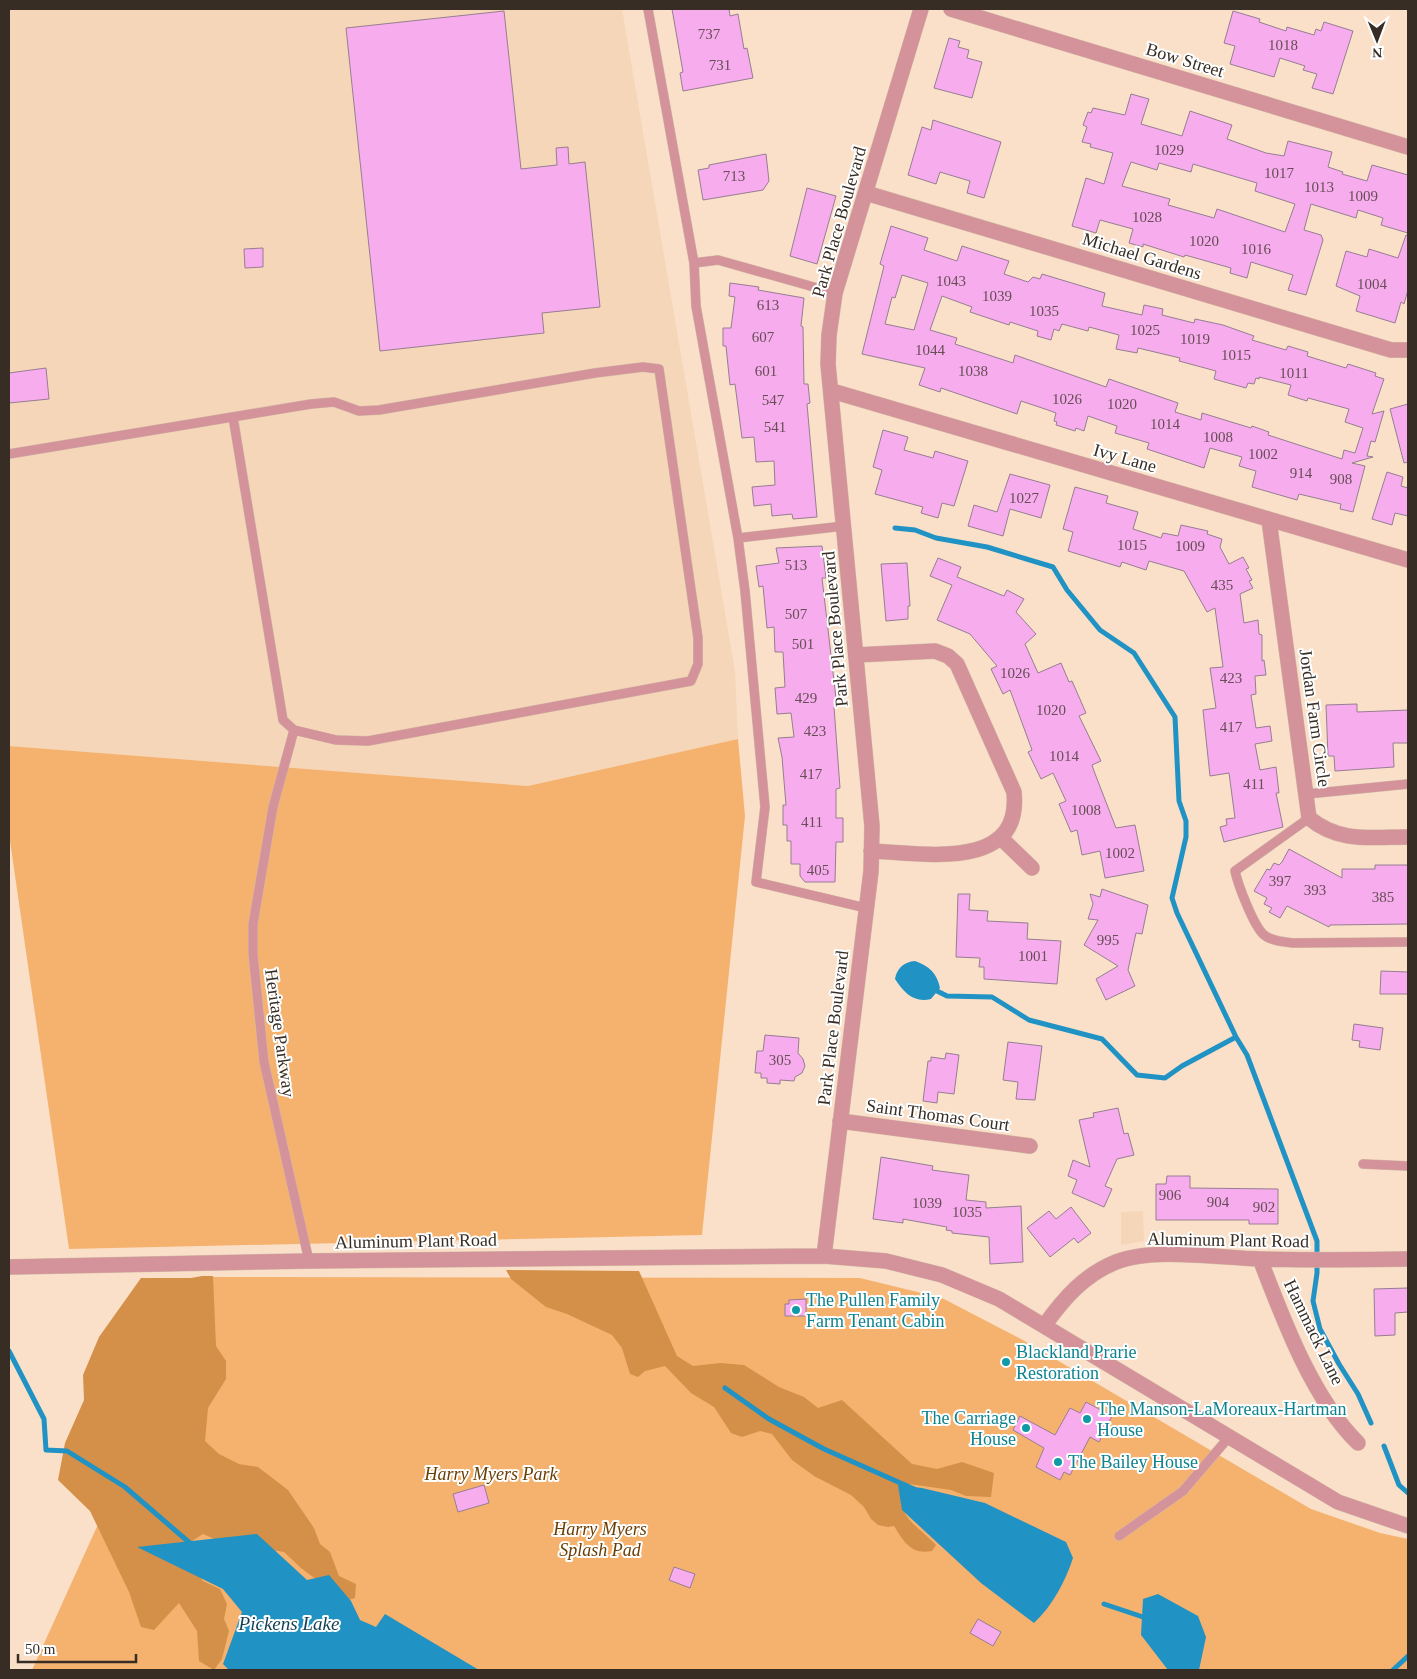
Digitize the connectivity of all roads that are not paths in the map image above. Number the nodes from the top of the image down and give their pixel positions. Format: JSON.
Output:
{"nodes":[{"id":1,"x":648,"y":9,"type":"edge"},
{"id":2,"x":922,"y":9,"type":"edge"},
{"id":3,"x":951,"y":9,"type":"edge"},
{"id":4,"x":1408,"y":147,"type":"edge"},
{"id":5,"x":866,"y":193,"type":"junction"},
{"id":6,"x":694,"y":263,"type":"junction"},
{"id":7,"x":835,"y":293,"type":"junction"},
{"id":8,"x":1408,"y":350,"type":"edge"},
{"id":9,"x":832,"y":390,"type":"junction"},
{"id":10,"x":233,"y":417,"type":"junction"},
{"id":11,"x":9,"y":454,"type":"edge"},
{"id":12,"x":1269,"y":520,"type":"junction"},
{"id":13,"x":844,"y":526,"type":"junction"},
{"id":14,"x":738,"y":538,"type":"junction"},
{"id":15,"x":1408,"y":560,"type":"edge"},
{"id":16,"x":856,"y":654,"type":"junction"},
{"id":17,"x":294,"y":730,"type":"junction"},
{"id":18,"x":1408,"y":784,"type":"edge"},
{"id":19,"x":1307,"y":794,"type":"junction"},
{"id":20,"x":1309,"y":818,"type":"junction"},
{"id":21,"x":1408,"y":837,"type":"edge"},
{"id":22,"x":1001,"y":838,"type":"junction"},
{"id":23,"x":871,"y":851,"type":"junction"},
{"id":24,"x":1032,"y":868,"type":"dead end"},
{"id":25,"x":866,"y":908,"type":"junction"},
{"id":26,"x":1408,"y":942,"type":"edge"},
{"id":27,"x":840,"y":1121,"type":"junction"},
{"id":28,"x":1030,"y":1146,"type":"dead end"},
{"id":29,"x":1363,"y":1164,"type":"dead end"},
{"id":30,"x":1408,"y":1166,"type":"edge"},
{"id":31,"x":824,"y":1256,"type":"junction"},
{"id":32,"x":1260,"y":1259,"type":"junction"},
{"id":33,"x":1408,"y":1259,"type":"edge"},
{"id":34,"x":309,"y":1261,"type":"junction"},
{"id":35,"x":9,"y":1267,"type":"edge"},
{"id":36,"x":1044,"y":1326,"type":"junction"},
{"id":37,"x":1229,"y":1437,"type":"junction"},
{"id":38,"x":1358,"y":1443,"type":"dead end"},
{"id":39,"x":1408,"y":1526,"type":"edge"},
{"id":40,"x":1119,"y":1536,"type":"dead end"}],
"edges":[{"from":1,"to":6,"type":"lane"},
{"from":2,"to":5,"type":"street","name":"Park Place Boulevard"},
{"from":3,"to":4,"type":"street","name":"Bow Street"},
{"from":5,"to":7,"type":"street","name":"Park Place Boulevard"},
{"from":5,"to":8,"type":"street","name":"Michael Gardens"},
{"from":6,"to":7,"type":"lane"},
{"from":6,"to":14,"type":"lane"},
{"from":7,"to":9,"type":"street","name":"Park Place Boulevard"},
{"from":9,"to":12,"type":"street","name":"Ivy Lane"},
{"from":9,"to":13,"type":"street","name":"Park Place Boulevard"},
{"from":10,"to":11,"type":"lane"},
{"from":10,"to":17,"type":"lane"},
{"from":10,"to":17,"type":"lane"},
{"from":12,"to":15,"type":"street","name":"Ivy Lane"},
{"from":12,"to":19,"type":"street","name":"Jordan Farm Circle"},
{"from":13,"to":14,"type":"lane"},
{"from":13,"to":16,"type":"street","name":"Park Place Boulevard"},
{"from":14,"to":25,"type":"lane"},
{"from":16,"to":22,"type":"street"},
{"from":16,"to":23,"type":"street","name":"Park Place Boulevard"},
{"from":17,"to":34,"type":"lane","name":"Heritage Parkway"},
{"from":18,"to":19,"type":"lane"},
{"from":19,"to":20,"type":"street","name":"Jordan Farm Circle"},
{"from":20,"to":21,"type":"street"},
{"from":20,"to":26,"type":"lane"},
{"from":22,"to":23,"type":"street"},
{"from":22,"to":24,"type":"street"},
{"from":23,"to":25,"type":"street","name":"Park Place Boulevard"},
{"from":25,"to":27,"type":"street","name":"Park Place Boulevard"},
{"from":27,"to":28,"type":"street","name":"Saint Thomas Court"},
{"from":27,"to":31,"type":"street","name":"Park Place Boulevard"},
{"from":29,"to":30,"type":"lane"},
{"from":31,"to":34,"type":"street","name":"Aluminum Plant Road"},
{"from":31,"to":36,"type":"street","name":"Aluminum Plant Road"},
{"from":32,"to":33,"type":"street","name":"Aluminum Plant Road"},
{"from":32,"to":36,"type":"street","name":"Aluminum Plant Road"},
{"from":32,"to":38,"type":"street","name":"Hammack Lane"},
{"from":34,"to":35,"type":"street","name":"Aluminum Plant Road"},
{"from":36,"to":37,"type":"street","name":"Aluminum Plant Road"},
{"from":37,"to":39,"type":"street","name":"Aluminum Plant Road"},
{"from":37,"to":40,"type":"lane"}]}
